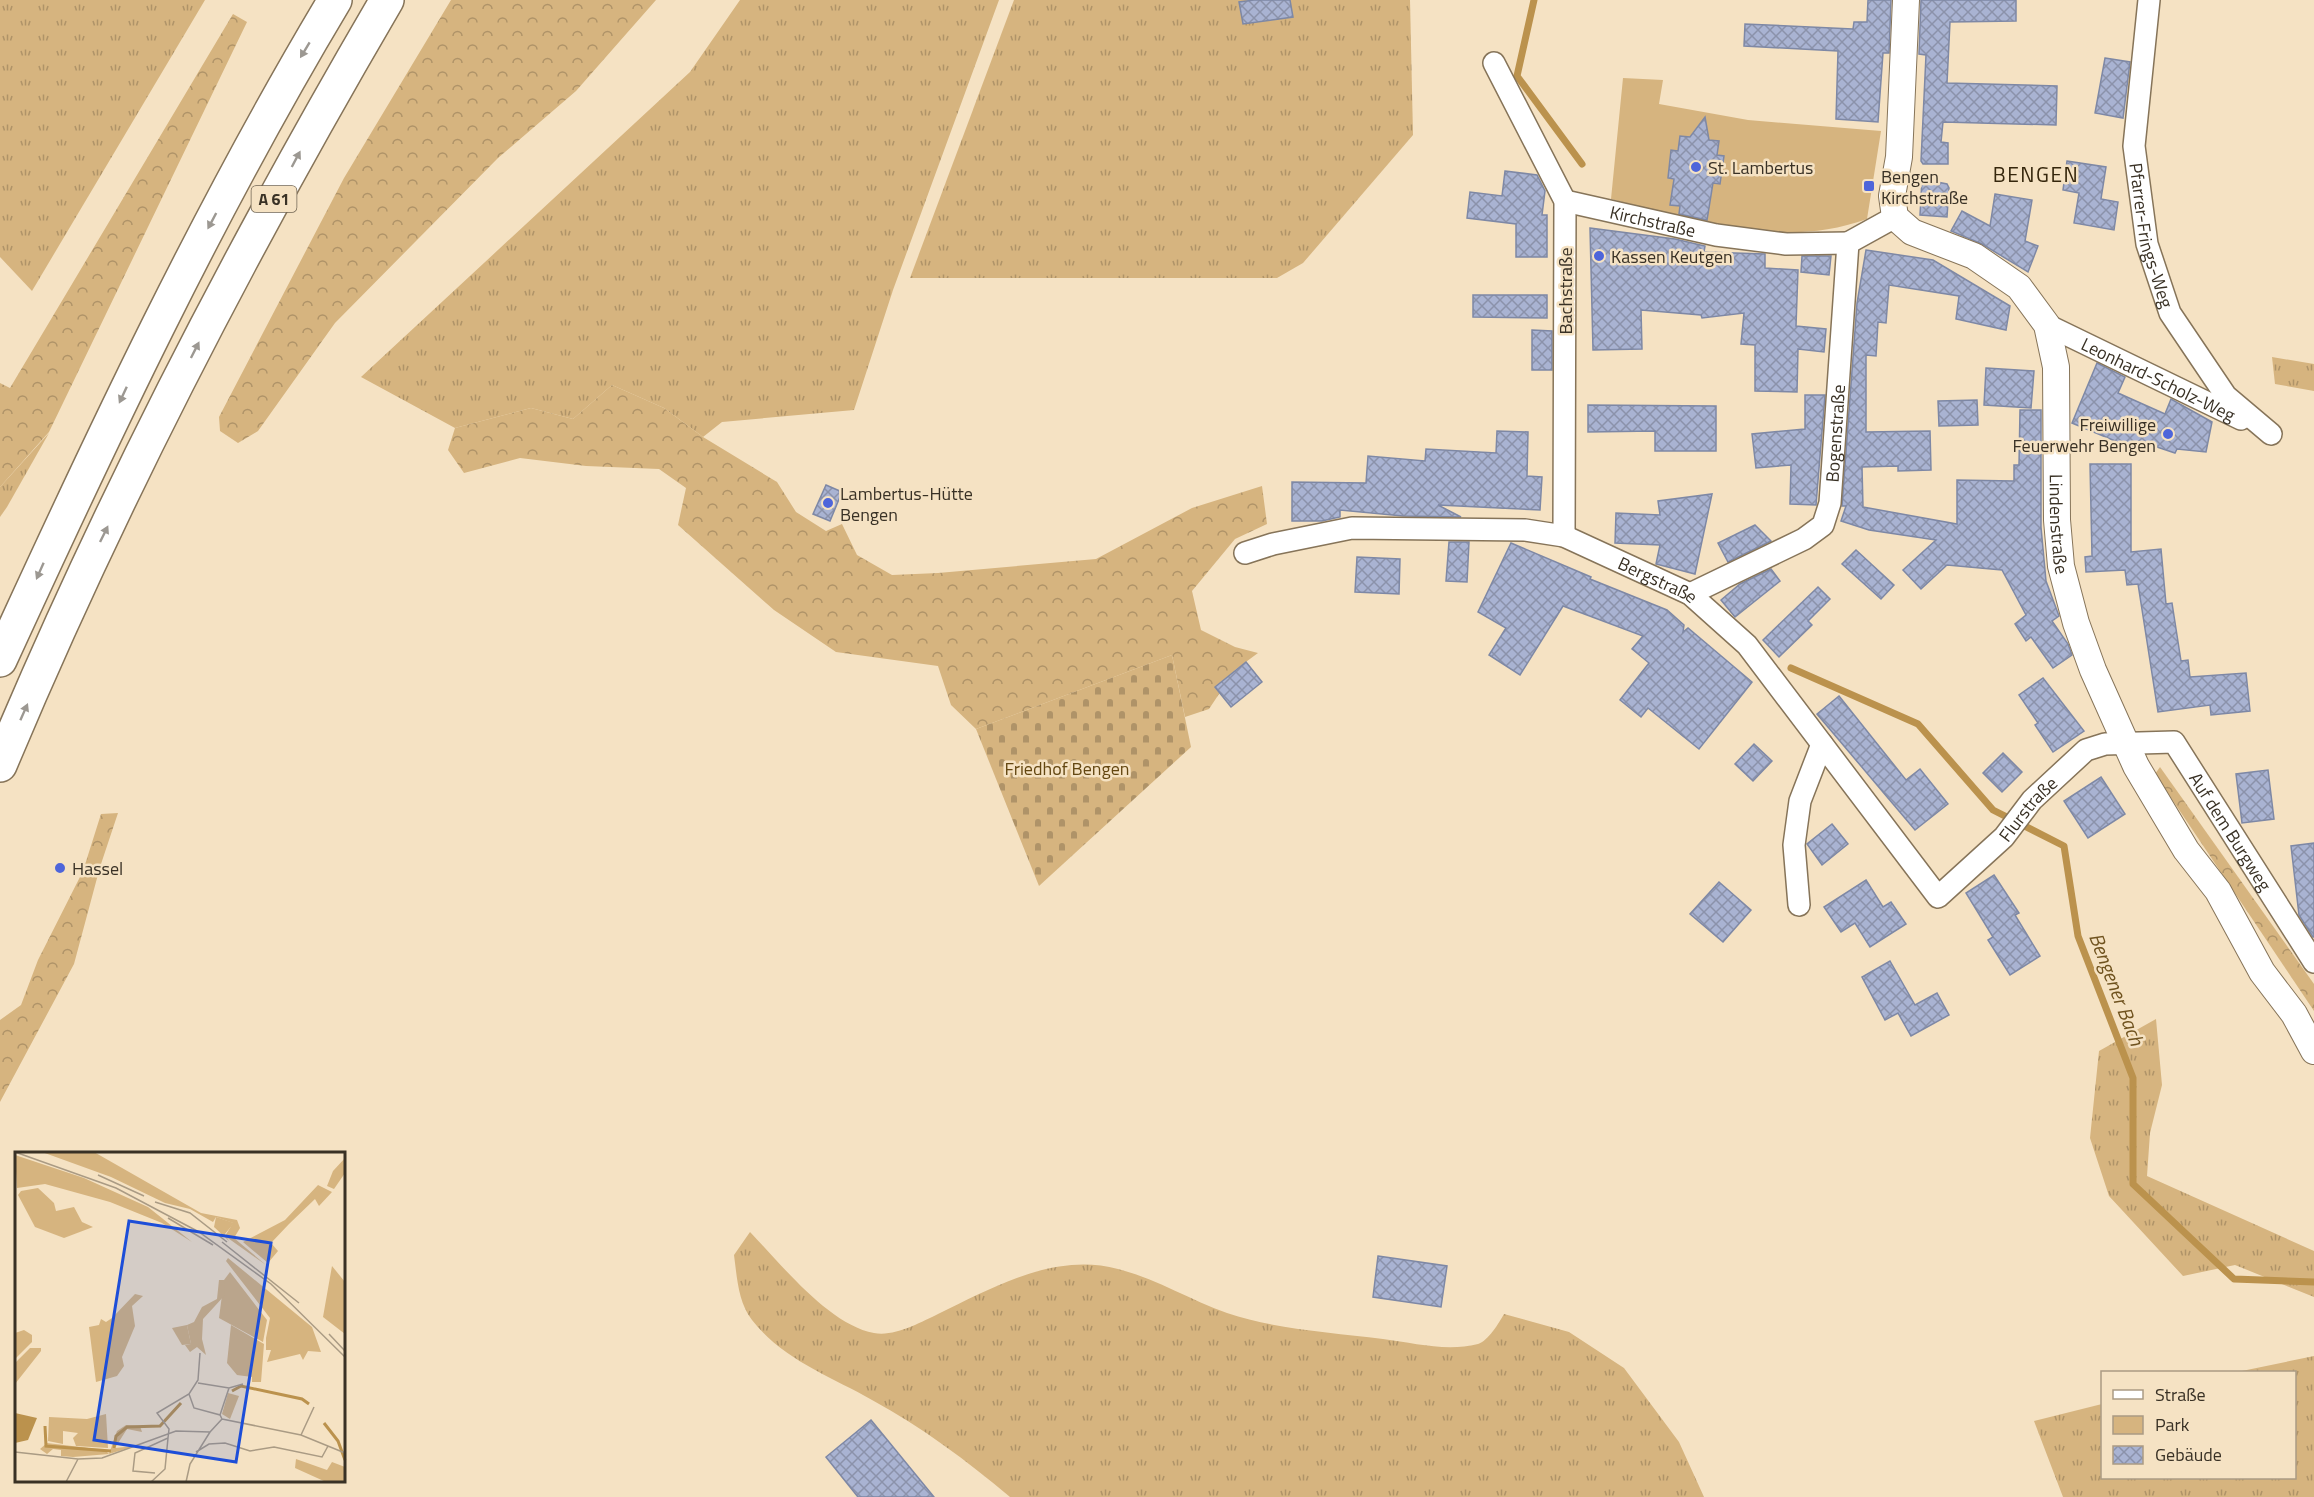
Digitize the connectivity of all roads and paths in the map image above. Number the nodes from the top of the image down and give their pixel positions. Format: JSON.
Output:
{"nodes":[{"id":1,"x":335,"y":0,"type":"edge"},
{"id":2,"x":387,"y":0,"type":"edge"},
{"id":3,"x":1906,"y":0,"type":"edge"},
{"id":4,"x":2149,"y":0,"type":"edge"},
{"id":5,"x":1494,"y":63,"type":"dead end"},
{"id":6,"x":1565,"y":201,"type":"junction"},
{"id":7,"x":1895,"y":217,"type":"junction"},
{"id":8,"x":1848,"y":243,"type":"junction"},
{"id":9,"x":2046,"y":325,"type":"junction"},
{"id":10,"x":2271,"y":434,"type":"joint"},
{"id":11,"x":1563,"y":536,"type":"junction"},
{"id":12,"x":1245,"y":553,"type":"dead end"},
{"id":13,"x":1690,"y":594,"type":"junction"},
{"id":14,"x":0,"y":660,"type":"edge"},
{"id":15,"x":1822,"y":744,"type":"junction"},
{"id":16,"x":2126,"y":744,"type":"junction"},
{"id":17,"x":0,"y":765,"type":"edge"},
{"id":18,"x":1938,"y":897,"type":"joint"},
{"id":19,"x":1799,"y":905,"type":"dead end"},
{"id":20,"x":2314,"y":962,"type":"edge"},
{"id":21,"x":2314,"y":1051,"type":"edge"}],
"edges":[{"from":1,"to":14,"type":"highway","number":"A 61","one_way":true},
{"from":17,"to":2,"type":"highway","number":"A 61","one_way":true},
{"from":3,"to":7,"type":"street"},
{"from":4,"to":10,"type":"street","name":"Pfarrer-Frings-Weg"},
{"from":5,"to":6,"type":"street","name":"Bachstraße"},
{"from":6,"to":8,"type":"street","name":"Kirchstraße"},
{"from":6,"to":11,"type":"street","name":"Bachstraße"},
{"from":7,"to":8,"type":"street"},
{"from":7,"to":9,"type":"street","name":"Lindenstraße"},
{"from":8,"to":13,"type":"street","name":"Bogenstraße"},
{"from":9,"to":10,"type":"street","name":"Leonhard-Scholz-Weg"},
{"from":9,"to":16,"type":"street","name":"Lindenstraße"},
{"from":11,"to":12,"type":"street","name":"Bergstraße"},
{"from":11,"to":13,"type":"street","name":"Bergstraße"},
{"from":13,"to":15,"type":"street","name":"Bergstraße"},
{"from":15,"to":18,"type":"street","name":"Bergstraße"},
{"from":15,"to":19,"type":"street"},
{"from":16,"to":18,"type":"street","name":"Flurstraße"},
{"from":16,"to":20,"type":"street","name":"Auf dem Burgweg"},
{"from":16,"to":21,"type":"street","name":"Lindenstraße"}]}
